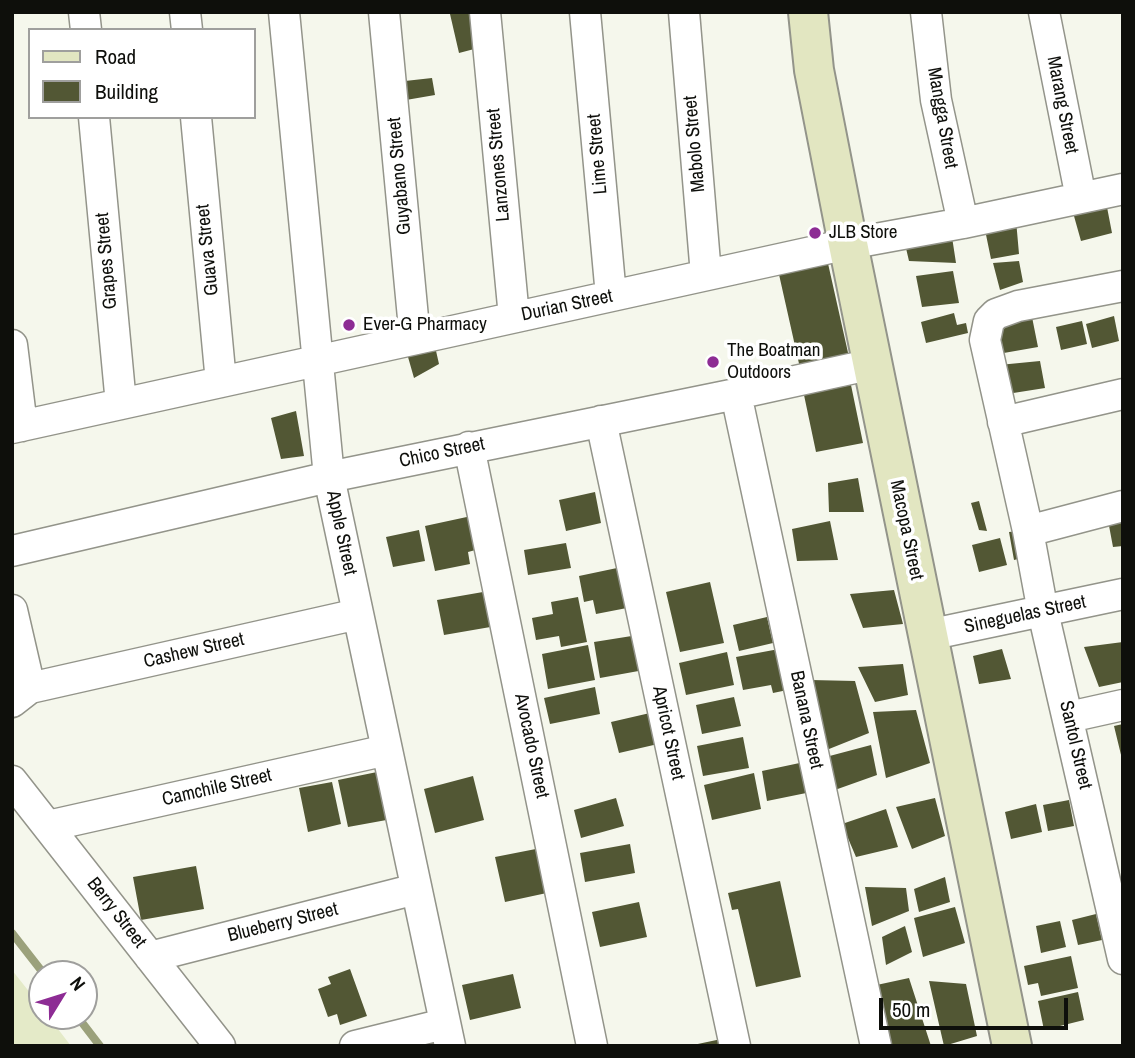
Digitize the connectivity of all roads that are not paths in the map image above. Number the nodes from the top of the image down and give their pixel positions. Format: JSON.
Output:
{"nodes":[{"id":1,"x":284,"y":12,"type":"edge"},
{"id":2,"x":384,"y":12,"type":"edge"},
{"id":3,"x":485,"y":12,"type":"edge"},
{"id":4,"x":585,"y":12,"type":"edge"},
{"id":5,"x":684,"y":12,"type":"edge"},
{"id":6,"x":808,"y":12,"type":"edge"},
{"id":7,"x":926,"y":12,"type":"edge"},
{"id":8,"x":1044,"y":12,"type":"edge"},
{"id":9,"x":94,"y":119,"type":"edge"},
{"id":10,"x":195,"y":119,"type":"edge"},
{"id":11,"x":1123,"y":189,"type":"edge"},
{"id":12,"x":1081,"y":198,"type":"junction"},
{"id":13,"x":963,"y":223,"type":"junction"},
{"id":14,"x":848,"y":244,"type":"junction"},
{"id":15,"x":706,"y":275,"type":"junction"},
{"id":16,"x":1123,"y":286,"type":"edge"},
{"id":17,"x":611,"y":296,"type":"junction"},
{"id":18,"x":514,"y":317,"type":"junction"},
{"id":19,"x":415,"y":339,"type":"junction"},
{"id":20,"x":12,"y":345,"type":"edge"},
{"id":21,"x":316,"y":361,"type":"junction"},
{"id":22,"x":873,"y":364,"type":"junction"},
{"id":23,"x":221,"y":382,"type":"junction"},
{"id":24,"x":736,"y":394,"type":"junction"},
{"id":25,"x":1123,"y":394,"type":"edge"},
{"id":26,"x":121,"y":404,"type":"junction"},
{"id":27,"x":601,"y":421,"type":"junction"},
{"id":28,"x":1003,"y":422,"type":"junction"},
{"id":29,"x":17,"y":427,"type":"edge"},
{"id":30,"x":469,"y":447,"type":"junction"},
{"id":31,"x":329,"y":477,"type":"junction"},
{"id":32,"x":1123,"y":506,"type":"edge"},
{"id":33,"x":1028,"y":531,"type":"junction"},
{"id":34,"x":12,"y":551,"type":"edge"},
{"id":35,"x":1123,"y":594,"type":"edge"},
{"id":36,"x":12,"y":610,"type":"edge"},
{"id":37,"x":1043,"y":612,"type":"junction"},
{"id":38,"x":358,"y":614,"type":"junction"},
{"id":39,"x":928,"y":635,"type":"junction"},
{"id":40,"x":21,"y":695,"type":"edge"},
{"id":41,"x":1123,"y":705,"type":"edge"},
{"id":42,"x":1069,"y":717,"type":"junction"},
{"id":43,"x":387,"y":750,"type":"junction"},
{"id":44,"x":12,"y":781,"type":"edge"},
{"id":45,"x":48,"y":826,"type":"junction"},
{"id":46,"x":416,"y":889,"type":"junction"},
{"id":47,"x":1119,"y":922,"type":"edge"},
{"id":48,"x":150,"y":957,"type":"junction"},
{"id":49,"x":1123,"y":959,"type":"edge"},
{"id":50,"x":447,"y":1035,"type":"edge"},
{"id":51,"x":220,"y":1046,"type":"edge"},
{"id":52,"x":355,"y":1046,"type":"edge"},
{"id":53,"x":592,"y":1046,"type":"edge"},
{"id":54,"x":735,"y":1046,"type":"edge"},
{"id":55,"x":876,"y":1046,"type":"edge"},
{"id":56,"x":1012,"y":1046,"type":"edge"}],
"edges":[{"from":1,"to":21,"type":"street","name":"Apple Street"},
{"from":2,"to":19,"type":"street","name":"Guyabano Street"},
{"from":3,"to":18,"type":"street","name":"Lanzones Street"},
{"from":4,"to":17,"type":"street","name":"Lime Street"},
{"from":5,"to":15,"type":"street","name":"Mabolo Street"},
{"from":6,"to":14,"type":"street","name":"Macopa Street"},
{"from":7,"to":13,"type":"street","name":"Mangga Street"},
{"from":8,"to":12,"type":"street","name":"Marang Street"},
{"from":9,"to":26,"type":"street","name":"Grapes Street"},
{"from":10,"to":23,"type":"street","name":"Guava Street"},
{"from":11,"to":12,"type":"street","name":"Durian Street"},
{"from":12,"to":13,"type":"street","name":"Durian Street"},
{"from":13,"to":14,"type":"street","name":"Durian Street"},
{"from":14,"to":15,"type":"street","name":"Durian Street"},
{"from":14,"to":22,"type":"street","name":"Macopa Street"},
{"from":15,"to":17,"type":"street","name":"Durian Street"},
{"from":16,"to":28,"type":"street","name":"Santol Street"},
{"from":17,"to":18,"type":"street","name":"Durian Street"},
{"from":18,"to":19,"type":"street","name":"Durian Street"},
{"from":19,"to":21,"type":"street","name":"Durian Street"},
{"from":20,"to":29,"type":"street"},
{"from":21,"to":23,"type":"street","name":"Durian Street"},
{"from":21,"to":31,"type":"street","name":"Apple Street"},
{"from":22,"to":24,"type":"street","name":"Chico Street"},
{"from":22,"to":39,"type":"street","name":"Macopa Street"},
{"from":23,"to":26,"type":"street","name":"Durian Street"},
{"from":24,"to":27,"type":"street","name":"Chico Street"},
{"from":24,"to":55,"type":"street","name":"Banana Street"},
{"from":25,"to":28,"type":"street"},
{"from":26,"to":29,"type":"street","name":"Durian Street"},
{"from":27,"to":30,"type":"street","name":"Chico Street"},
{"from":27,"to":54,"type":"street","name":"Apricot Street"},
{"from":28,"to":33,"type":"street","name":"Santol Street"},
{"from":30,"to":31,"type":"street","name":"Chico Street"},
{"from":30,"to":53,"type":"street","name":"Avocado Street"},
{"from":31,"to":34,"type":"street","name":"Chico Street"},
{"from":31,"to":38,"type":"street","name":"Apple Street"},
{"from":32,"to":33,"type":"street"},
{"from":33,"to":37,"type":"street","name":"Santol Street"},
{"from":35,"to":37,"type":"street","name":"Sineguelas Street"},
{"from":36,"to":40,"type":"street"},
{"from":37,"to":39,"type":"street","name":"Sineguelas Street"},
{"from":37,"to":42,"type":"street","name":"Santol Street"},
{"from":38,"to":40,"type":"street","name":"Cashew Street"},
{"from":38,"to":43,"type":"street","name":"Apple Street"},
{"from":39,"to":56,"type":"street","name":"Macopa Street"},
{"from":41,"to":42,"type":"street"},
{"from":42,"to":47,"type":"street","name":"Santol Street"},
{"from":43,"to":45,"type":"street","name":"Camchile Street"},
{"from":43,"to":46,"type":"street","name":"Apple Street"},
{"from":44,"to":45,"type":"street","name":"Berry Street"},
{"from":45,"to":48,"type":"street","name":"Berry Street"},
{"from":46,"to":48,"type":"street","name":"Blueberry Street"},
{"from":46,"to":50,"type":"street","name":"Apple Street"},
{"from":47,"to":49,"type":"street","name":"Santol Street"},
{"from":48,"to":51,"type":"street","name":"Berry Street"},
{"from":50,"to":52,"type":"street"}]}
